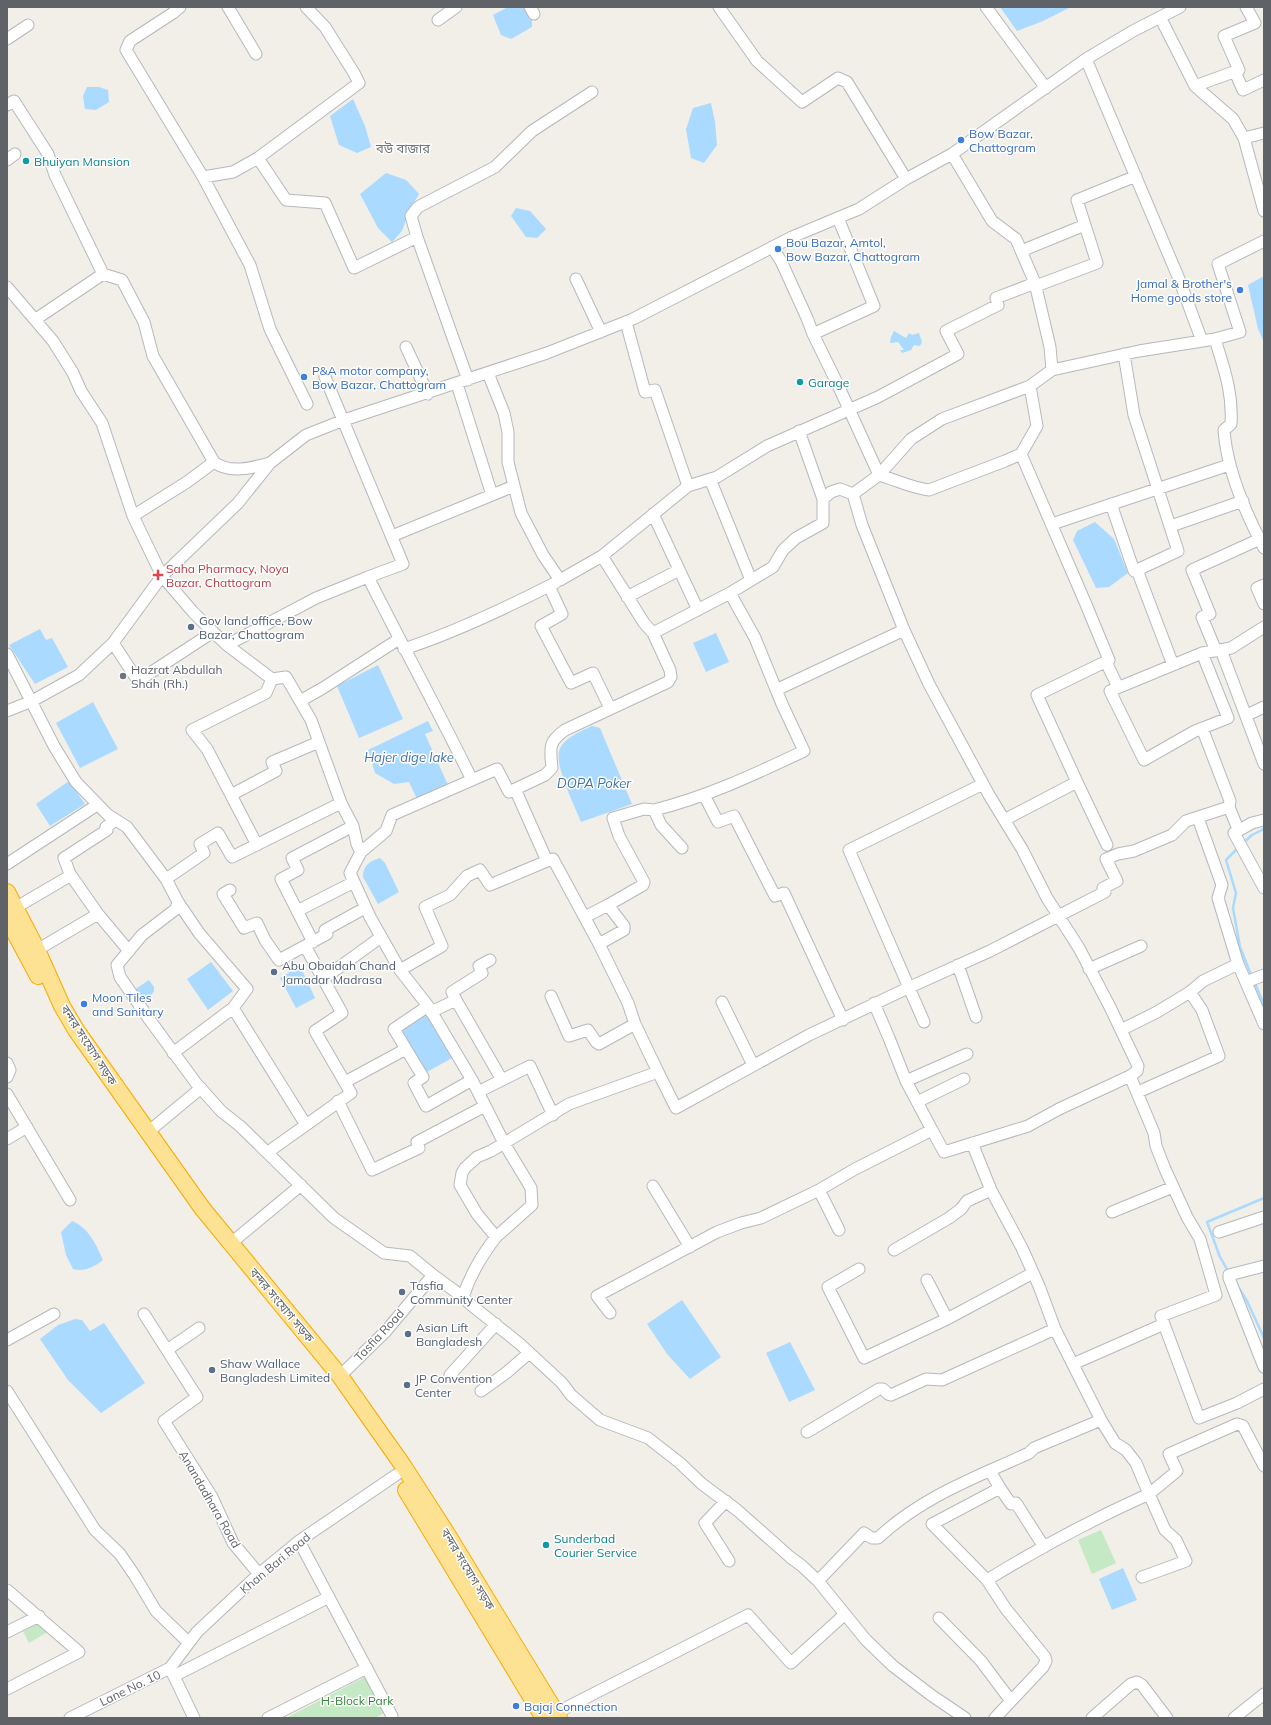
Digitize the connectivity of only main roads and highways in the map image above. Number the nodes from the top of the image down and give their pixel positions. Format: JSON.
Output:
{"nodes":[{"id":1,"x":7,"y":892,"type":"edge"},
{"id":2,"x":11,"y":913,"type":"edge"},
{"id":3,"x":551,"y":1717,"type":"edge"}],
"edges":[{"from":1,"to":2,"type":"highway","name":"বন্দর সংযোগ সড়ক"},
{"from":2,"to":3,"type":"highway","name":"বন্দর সংযোগ সড়ক"},
{"from":2,"to":3,"type":"highway","name":"বন্দর সংযোগ সড়ক"}]}
